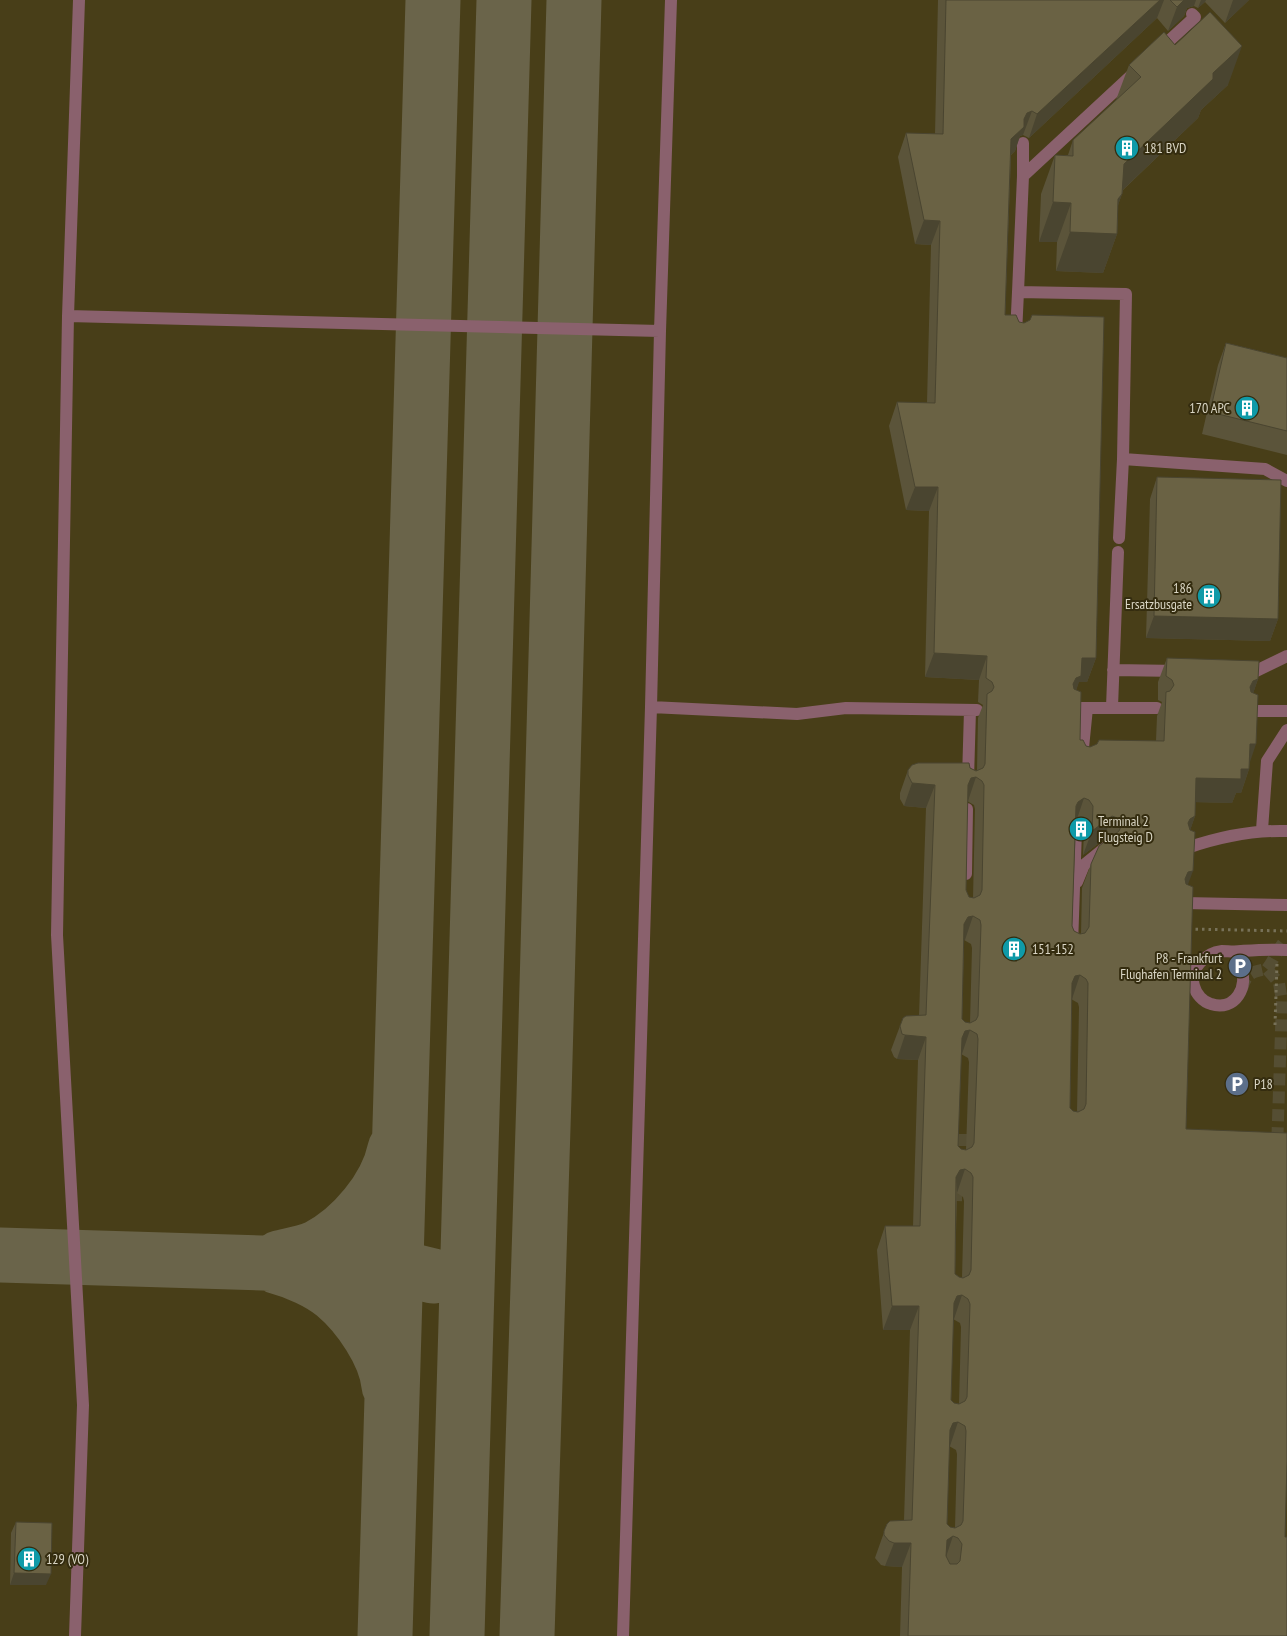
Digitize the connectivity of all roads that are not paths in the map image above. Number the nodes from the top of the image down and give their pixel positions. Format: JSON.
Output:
{"nodes":[{"id":1,"x":79,"y":0,"type":"edge"},
{"id":2,"x":671,"y":0,"type":"edge"},
{"id":3,"x":1192,"y":14,"type":"dead end"},
{"id":4,"x":1023,"y":143,"type":"edge"},
{"id":5,"x":1023,"y":176,"type":"junction"},
{"id":6,"x":1018,"y":292,"type":"junction"},
{"id":7,"x":68,"y":316,"type":"junction"},
{"id":8,"x":660,"y":331,"type":"junction"},
{"id":9,"x":1015,"y":339,"type":"edge"},
{"id":10,"x":1123,"y":459,"type":"junction"},
{"id":11,"x":1287,"y":481,"type":"edge"},
{"id":12,"x":1119,"y":538,"type":"dead end"},
{"id":13,"x":1118,"y":552,"type":"dead end"},
{"id":14,"x":1287,"y":656,"type":"edge"},
{"id":15,"x":1114,"y":670,"type":"junction"},
{"id":16,"x":1192,"y":672,"type":"edge"},
{"id":17,"x":1232,"y":673,"type":"edge"},
{"id":18,"x":651,"y":707,"type":"junction"},
{"id":19,"x":1112,"y":707,"type":"junction"},
{"id":20,"x":1072,"y":708,"type":"edge"},
{"id":21,"x":1086,"y":708,"type":"junction"},
{"id":22,"x":1157,"y":708,"type":"dead end"},
{"id":23,"x":1287,"y":711,"type":"edge"},
{"id":24,"x":1249,"y":712,"type":"edge"},
{"id":25,"x":1287,"y":730,"type":"edge"},
{"id":26,"x":1082,"y":763,"type":"edge"},
{"id":27,"x":968,"y":787,"type":"edge"},
{"id":28,"x":967,"y":809,"type":"edge"},
{"id":29,"x":1076,"y":830,"type":"edge"},
{"id":30,"x":1262,"y":830,"type":"junction"},
{"id":31,"x":1287,"y":831,"type":"edge"},
{"id":32,"x":1104,"y":848,"type":"edge"},
{"id":33,"x":1186,"y":848,"type":"edge"},
{"id":34,"x":965,"y":886,"type":"edge"},
{"id":35,"x":1074,"y":889,"type":"junction"},
{"id":36,"x":1184,"y":903,"type":"edge"},
{"id":37,"x":1287,"y":905,"type":"edge"},
{"id":38,"x":1282,"y":945,"type":"edge"},
{"id":39,"x":1072,"y":950,"type":"edge"},
{"id":40,"x":1240,"y":966,"type":"dead end"},
{"id":41,"x":75,"y":1636,"type":"edge"},
{"id":42,"x":623,"y":1636,"type":"edge"}],
"edges":[{"from":1,"to":7,"type":"lane"},
{"from":2,"to":8,"type":"lane"},
{"from":3,"to":5,"type":"lane"},
{"from":4,"to":5,"type":"lane"},
{"from":5,"to":6,"type":"lane"},
{"from":6,"to":9,"type":"lane"},
{"from":6,"to":10,"type":"lane"},
{"from":7,"to":8,"type":"lane"},
{"from":7,"to":41,"type":"lane"},
{"from":8,"to":18,"type":"lane"},
{"from":10,"to":11,"type":"lane"},
{"from":10,"to":12,"type":"lane"},
{"from":13,"to":15,"type":"lane"},
{"from":14,"to":17,"type":"lane"},
{"from":15,"to":16,"type":"lane"},
{"from":15,"to":19,"type":"lane"},
{"from":18,"to":27,"type":"lane"},
{"from":18,"to":42,"type":"lane"},
{"from":19,"to":21,"type":"lane"},
{"from":19,"to":22,"type":"lane"},
{"from":20,"to":21,"type":"lane"},
{"from":21,"to":26,"type":"lane"},
{"from":23,"to":24,"type":"lane"},
{"from":25,"to":30,"type":"lane"},
{"from":28,"to":34,"type":"lane"},
{"from":29,"to":35,"type":"lane"},
{"from":30,"to":31,"type":"lane"},
{"from":30,"to":33,"type":"lane"},
{"from":32,"to":35,"type":"lane"},
{"from":35,"to":39,"type":"lane"},
{"from":36,"to":37,"type":"lane"},
{"from":38,"to":40,"type":"lane","bridge":true}]}
